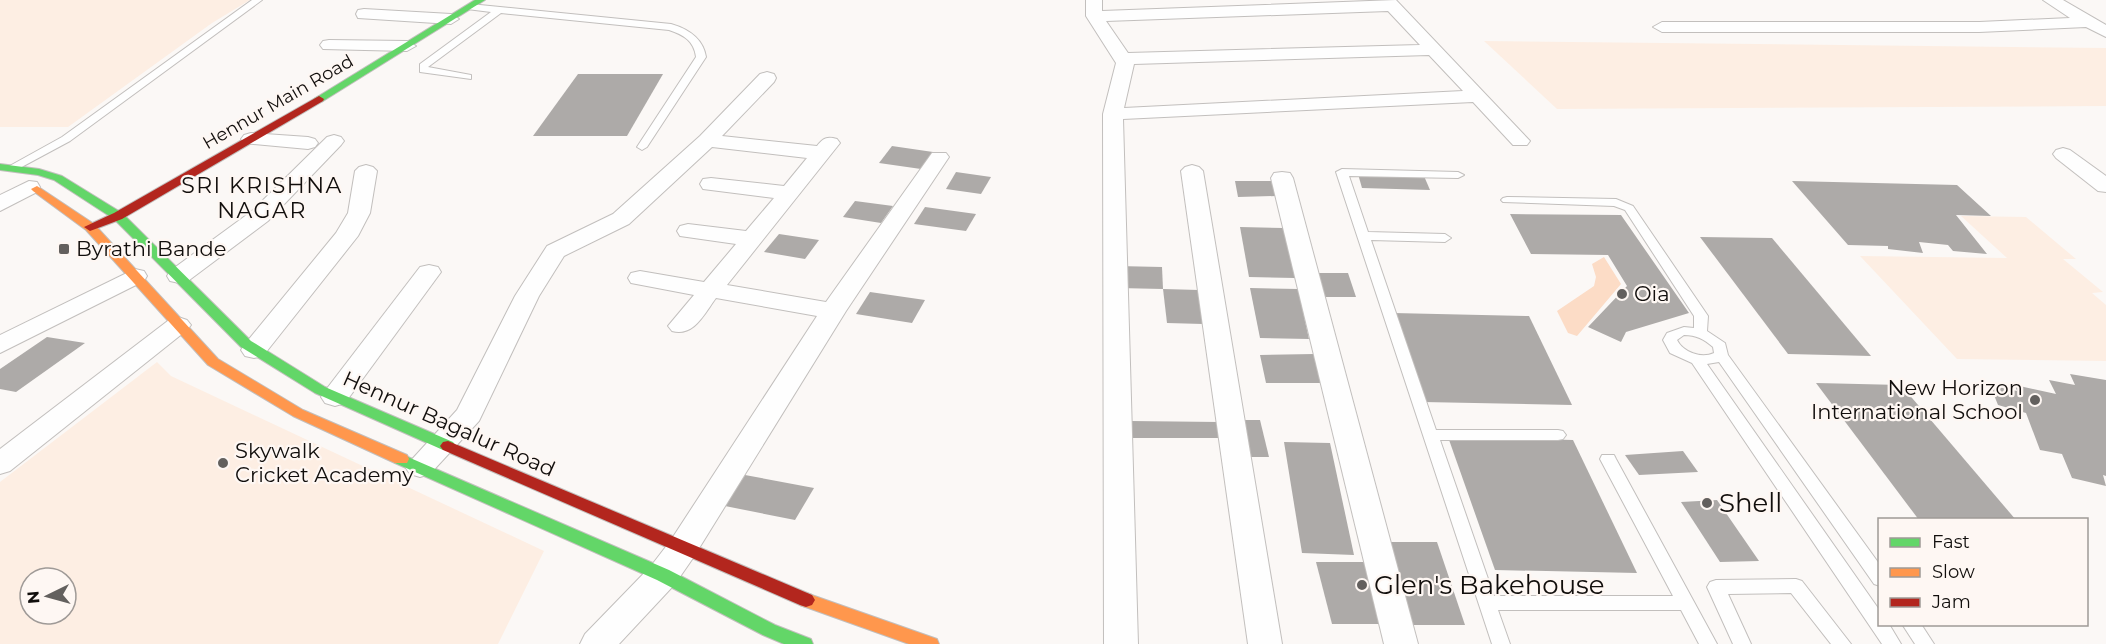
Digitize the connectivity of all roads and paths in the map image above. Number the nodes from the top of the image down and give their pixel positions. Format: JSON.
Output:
{"nodes":[{"id":1,"x":258,"y":0,"type":"edge"},
{"id":2,"x":2051,"y":0,"type":"edge"},
{"id":3,"x":1390,"y":3,"type":"edge"},
{"id":4,"x":476,"y":4,"type":"edge"},
{"id":5,"x":1094,"y":8,"type":"edge"},
{"id":6,"x":499,"y":10,"type":"junction"},
{"id":7,"x":364,"y":14,"type":"dead end"},
{"id":8,"x":451,"y":19,"type":"junction"},
{"id":9,"x":2089,"y":22,"type":"junction"},
{"id":10,"x":1662,"y":27,"type":"dead end"},
{"id":11,"x":2106,"y":32,"type":"edge"},
{"id":12,"x":329,"y":45,"type":"dead end"},
{"id":13,"x":407,"y":46,"type":"junction"},
{"id":14,"x":1434,"y":50,"type":"junction"},
{"id":15,"x":1122,"y":59,"type":"junction"},
{"id":16,"x":468,"y":77,"type":"dead end"},
{"id":17,"x":767,"y":78,"type":"dead end"},
{"id":18,"x":1478,"y":96,"type":"junction"},
{"id":19,"x":1113,"y":114,"type":"junction"},
{"id":20,"x":251,"y":139,"type":"junction"},
{"id":21,"x":707,"y":140,"type":"junction"},
{"id":22,"x":334,"y":141,"type":"dead end"},
{"id":23,"x":1520,"y":141,"type":"dead end"},
{"id":24,"x":308,"y":143,"type":"dead end"},
{"id":25,"x":642,"y":147,"type":"dead end"},
{"id":26,"x":2063,"y":153,"type":"dead end"},
{"id":27,"x":939,"y":157,"type":"dead end"},
{"id":28,"x":6,"y":167,"type":"edge"},
{"id":29,"x":366,"y":171,"type":"dead end"},
{"id":30,"x":1192,"y":171,"type":"dead end"},
{"id":31,"x":1458,"y":175,"type":"dead end"},
{"id":32,"x":1282,"y":178,"type":"dead end"},
{"id":33,"x":0,"y":179,"type":"edge"},
{"id":34,"x":28,"y":180,"type":"junction"},
{"id":35,"x":711,"y":184,"type":"dead end"},
{"id":36,"x":2106,"y":186,"type":"edge"},
{"id":37,"x":789,"y":193,"type":"junction"},
{"id":38,"x":1507,"y":200,"type":"dead end"},
{"id":39,"x":0,"y":204,"type":"edge"},
{"id":40,"x":118,"y":216,"type":"junction"},
{"id":41,"x":90,"y":227,"type":"junction"},
{"id":42,"x":688,"y":231,"type":"dead end"},
{"id":43,"x":1364,"y":236,"type":"junction"},
{"id":44,"x":1445,"y":238,"type":"dead end"},
{"id":45,"x":752,"y":239,"type":"junction"},
{"id":46,"x":429,"y":272,"type":"dead end"},
{"id":47,"x":135,"y":276,"type":"junction"},
{"id":48,"x":179,"y":276,"type":"junction"},
{"id":49,"x":640,"y":278,"type":"dead end"},
{"id":50,"x":710,"y":290,"type":"junction"},
{"id":51,"x":832,"y":311,"type":"junction"},
{"id":52,"x":178,"y":325,"type":"junction"},
{"id":53,"x":681,"y":326,"type":"dead end"},
{"id":54,"x":1700,"y":333,"type":"junction"},
{"id":55,"x":0,"y":345,"type":"edge"},
{"id":56,"x":254,"y":350,"type":"junction"},
{"id":57,"x":1721,"y":355,"type":"junction"},
{"id":58,"x":1697,"y":360,"type":"junction"},
{"id":59,"x":335,"y":397,"type":"junction"},
{"id":60,"x":1430,"y":435,"type":"junction"},
{"id":61,"x":1558,"y":435,"type":"dead end"},
{"id":62,"x":444,"y":444,"type":"junction"},
{"id":63,"x":1608,"y":459,"type":"dead end"},
{"id":64,"x":0,"y":464,"type":"edge"},
{"id":65,"x":420,"y":467,"type":"junction"},
{"id":66,"x":682,"y":549,"type":"junction"},
{"id":67,"x":663,"y":575,"type":"junction"},
{"id":68,"x":1878,"y":576,"type":"edge"},
{"id":69,"x":1486,"y":603,"type":"junction"},
{"id":70,"x":1684,"y":603,"type":"junction"},
{"id":71,"x":1878,"y":624,"type":"edge"},
{"id":72,"x":1880,"y":626,"type":"edge"},
{"id":73,"x":1912,"y":626,"type":"edge"},
{"id":74,"x":766,"y":637,"type":"edge"},
{"id":75,"x":597,"y":644,"type":"edge"},
{"id":76,"x":804,"y":644,"type":"edge"},
{"id":77,"x":930,"y":644,"type":"edge"},
{"id":78,"x":1121,"y":644,"type":"edge"},
{"id":79,"x":1265,"y":644,"type":"edge"},
{"id":80,"x":1401,"y":644,"type":"edge"},
{"id":81,"x":1501,"y":644,"type":"edge"},
{"id":82,"x":1708,"y":644,"type":"edge"},
{"id":83,"x":1742,"y":644,"type":"edge"},
{"id":84,"x":1842,"y":644,"type":"edge"},
{"id":85,"x":1892,"y":644,"type":"edge"},
{"id":86,"x":1925,"y":644,"type":"edge"}],
"edges":[{"from":1,"to":28,"type":"lane"},
{"from":2,"to":9,"type":"street"},
{"from":3,"to":5,"type":"street"},
{"from":3,"to":14,"type":"street"},
{"from":4,"to":6,"type":"lane"},
{"from":4,"to":8,"type":"main road","name":"Hennur Main Road"},
{"from":5,"to":15,"type":"street"},
{"from":6,"to":16,"type":"lane"},
{"from":6,"to":25,"type":"lane"},
{"from":7,"to":8,"type":"street"},
{"from":8,"to":13,"type":"main road","name":"Hennur Main Road"},
{"from":9,"to":10,"type":"street"},
{"from":9,"to":11,"type":"street"},
{"from":12,"to":13,"type":"street"},
{"from":13,"to":20,"type":"main road","name":"Hennur Main Road"},
{"from":14,"to":15,"type":"street"},
{"from":14,"to":18,"type":"street"},
{"from":15,"to":19,"type":"street"},
{"from":17,"to":21,"type":"street"},
{"from":18,"to":19,"type":"street"},
{"from":18,"to":23,"type":"street"},
{"from":19,"to":78,"type":"street"},
{"from":20,"to":24,"type":"street"},
{"from":20,"to":40,"type":"main road","name":"Hennur Main Road"},
{"from":21,"to":37,"type":"street"},
{"from":21,"to":62,"type":"street"},
{"from":22,"to":48,"type":"street"},
{"from":26,"to":36,"type":"street"},
{"from":27,"to":51,"type":"street"},
{"from":28,"to":34,"type":"main road","name":"Hennur Bagalur Road"},
{"from":29,"to":56,"type":"street"},
{"from":30,"to":79,"type":"street"},
{"from":31,"to":43,"type":"lane"},
{"from":32,"to":80,"type":"street"},
{"from":33,"to":34,"type":"main road","name":"Hennur Bagalur Road"},
{"from":34,"to":39,"type":"street"},
{"from":34,"to":40,"type":"main road","name":"Hennur Bagalur Road"},
{"from":34,"to":41,"type":"main road","name":"Hennur Bagalur Road"},
{"from":35,"to":37,"type":"street"},
{"from":37,"to":45,"type":"street"},
{"from":38,"to":54,"type":"lane"},
{"from":40,"to":41,"type":"main road","name":"Hennur Main Road"},
{"from":40,"to":48,"type":"main road","name":"Hennur Bagalur Road"},
{"from":41,"to":47,"type":"main road","name":"Hennur Bagalur Road"},
{"from":42,"to":45,"type":"street"},
{"from":43,"to":44,"type":"lane"},
{"from":43,"to":60,"type":"lane"},
{"from":45,"to":50,"type":"street"},
{"from":46,"to":59,"type":"street"},
{"from":47,"to":52,"type":"main road","name":"Hennur Bagalur Road"},
{"from":47,"to":55,"type":"street"},
{"from":48,"to":56,"type":"main road","name":"Hennur Bagalur Road"},
{"from":49,"to":50,"type":"street"},
{"from":50,"to":51,"type":"street"},
{"from":50,"to":53,"type":"street"},
{"from":51,"to":66,"type":"street"},
{"from":52,"to":64,"type":"street"},
{"from":52,"to":65,"type":"main road","name":"Hennur Bagalur Road"},
{"from":54,"to":57,"type":"lane"},
{"from":54,"to":58,"type":"lane"},
{"from":56,"to":59,"type":"main road","name":"Hennur Bagalur Road"},
{"from":57,"to":58,"type":"lane"},
{"from":57,"to":68,"type":"lane"},
{"from":58,"to":71,"type":"lane"},
{"from":59,"to":62,"type":"main road","name":"Hennur Bagalur Road"},
{"from":60,"to":61,"type":"lane"},
{"from":60,"to":69,"type":"lane"},
{"from":62,"to":65,"type":"street"},
{"from":62,"to":66,"type":"main road","name":"Hennur Bagalur Road"},
{"from":63,"to":70,"type":"lane"},
{"from":65,"to":67,"type":"main road","name":"Hennur Bagalur Road"},
{"from":66,"to":67,"type":"street"},
{"from":66,"to":77,"type":"main road","name":"Hennur Bagalur Road"},
{"from":67,"to":74,"type":"main road","name":"Hennur Bagalur Road"},
{"from":67,"to":75,"type":"street"},
{"from":69,"to":70,"type":"lane"},
{"from":69,"to":81,"type":"lane"},
{"from":70,"to":82,"type":"lane"},
{"from":72,"to":85,"type":"lane"},
{"from":73,"to":86,"type":"lane"},
{"from":74,"to":76,"type":"main road","name":"Hennur Bagalur Road"},
{"from":83,"to":84,"type":"lane"}]}
